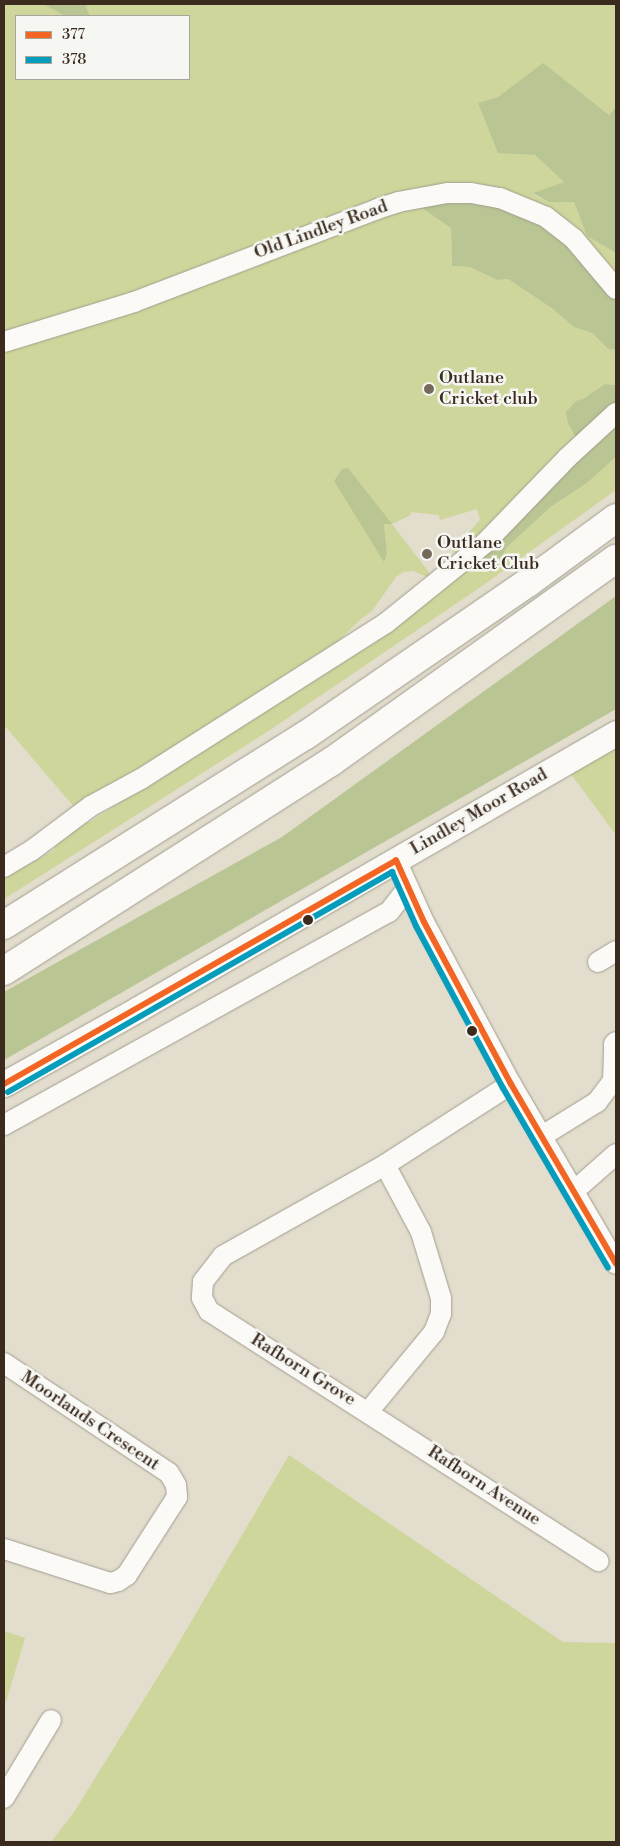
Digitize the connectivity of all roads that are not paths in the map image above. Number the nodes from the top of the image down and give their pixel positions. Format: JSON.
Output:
{"nodes":[{"id":1,"x":616,"y":289,"type":"edge"},
{"id":2,"x":4,"y":342,"type":"edge"},
{"id":3,"x":616,"y":413,"type":"edge"},
{"id":4,"x":616,"y":518,"type":"edge"},
{"id":5,"x":616,"y":559,"type":"edge"},
{"id":6,"x":616,"y":732,"type":"edge"},
{"id":7,"x":396,"y":860,"type":"junction"},
{"id":8,"x":4,"y":867,"type":"edge"},
{"id":9,"x":408,"y":888,"type":"junction"},
{"id":10,"x":4,"y":926,"type":"edge"},
{"id":11,"x":616,"y":951,"type":"edge"},
{"id":12,"x":598,"y":962,"type":"dead end"},
{"id":13,"x":4,"y":971,"type":"edge"},
{"id":14,"x":616,"y":1042,"type":"edge"},
{"id":15,"x":4,"y":1084,"type":"edge"},
{"id":16,"x":512,"y":1084,"type":"junction"},
{"id":17,"x":4,"y":1125,"type":"edge"},
{"id":18,"x":542,"y":1136,"type":"junction"},
{"id":19,"x":616,"y":1154,"type":"edge"},
{"id":20,"x":385,"y":1165,"type":"junction"},
{"id":21,"x":574,"y":1191,"type":"junction"},
{"id":22,"x":616,"y":1264,"type":"edge"},
{"id":23,"x":4,"y":1363,"type":"edge"},
{"id":24,"x":368,"y":1412,"type":"junction"},
{"id":25,"x":4,"y":1549,"type":"edge"},
{"id":26,"x":599,"y":1561,"type":"dead end"},
{"id":27,"x":52,"y":1720,"type":"dead end"},
{"id":28,"x":4,"y":1798,"type":"edge"}],
"edges":[{"from":1,"to":2,"type":"street","name":"Old Lindley Road"},
{"from":3,"to":8,"type":"street"},
{"from":4,"to":10,"type":"highway"},
{"from":5,"to":13,"type":"highway"},
{"from":6,"to":7,"type":"main road","name":"Lindley Moor Road"},
{"from":7,"to":9,"type":"street"},
{"from":7,"to":15,"type":"main road","name":"Lindley Moor Road"},
{"from":9,"to":16,"type":"street"},
{"from":9,"to":17,"type":"street"},
{"from":11,"to":12,"type":"street"},
{"from":14,"to":18,"type":"street"},
{"from":16,"to":18,"type":"street"},
{"from":16,"to":20,"type":"street","name":"Rafborn Grove"},
{"from":18,"to":21,"type":"street"},
{"from":19,"to":21,"type":"street"},
{"from":20,"to":24,"type":"street","name":"Rafborn Grove"},
{"from":20,"to":24,"type":"street","name":"Rafborn Grove"},
{"from":21,"to":22,"type":"street"},
{"from":23,"to":25,"type":"street","name":"Moorlands Crescent"},
{"from":24,"to":26,"type":"street","name":"Rafborn Avenue"},
{"from":27,"to":28,"type":"street"}]}
